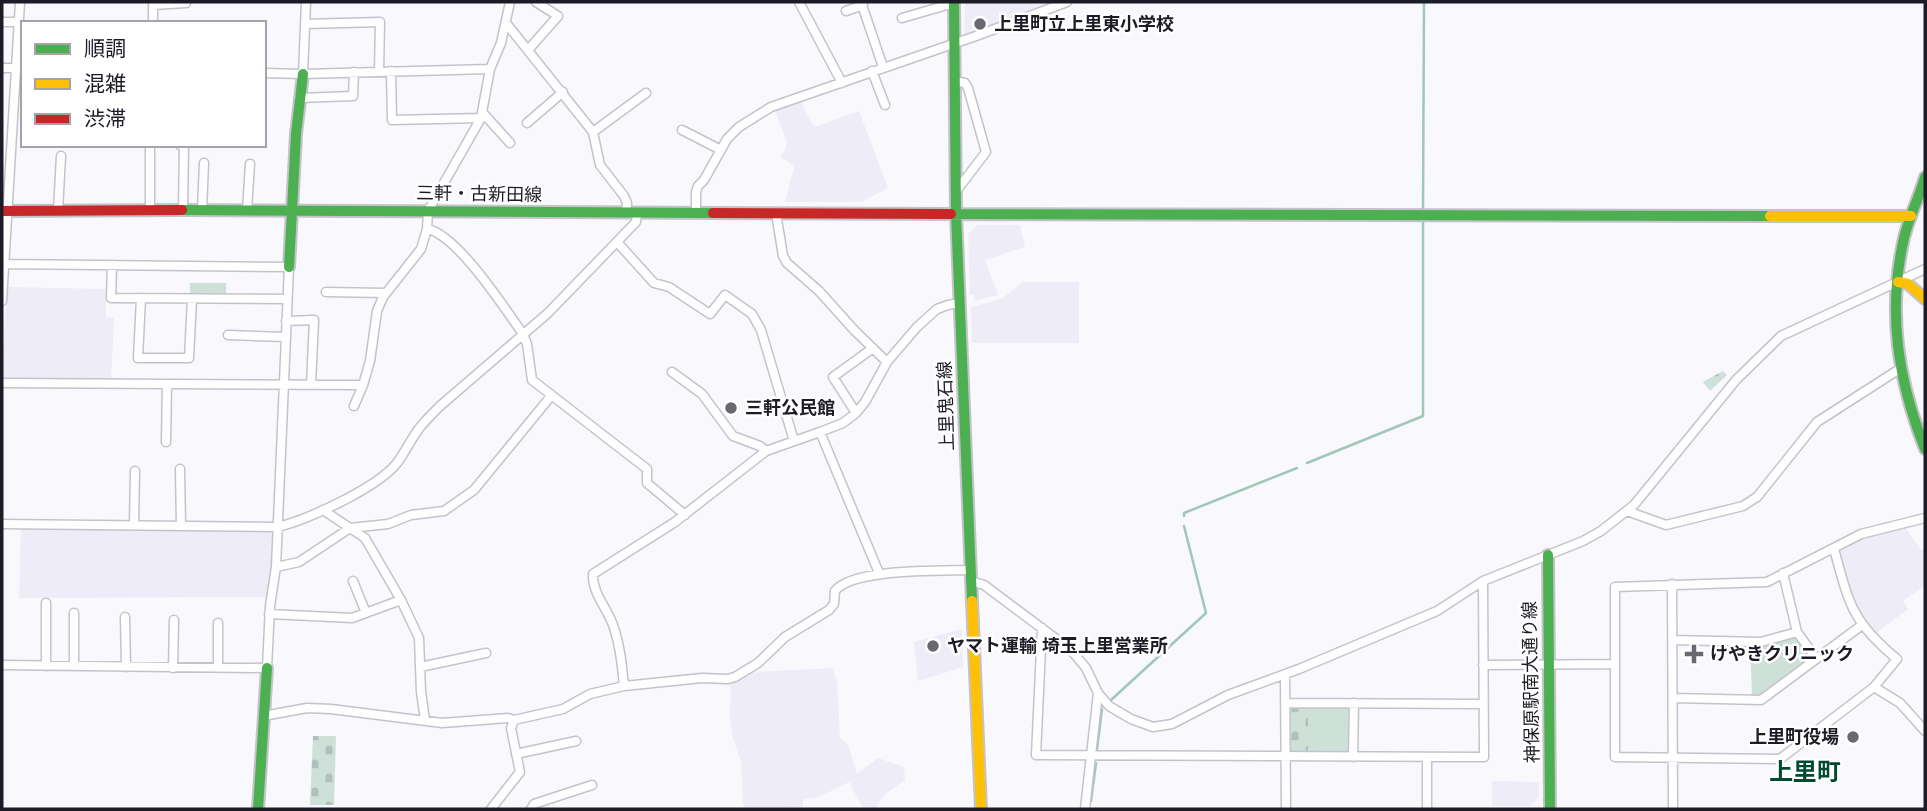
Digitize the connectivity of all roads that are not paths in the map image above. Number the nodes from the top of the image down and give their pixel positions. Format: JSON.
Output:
{"nodes":[{"id":1,"x":20,"y":2,"type":"edge"},
{"id":2,"x":306,"y":2,"type":"edge"},
{"id":3,"x":510,"y":2,"type":"edge"},
{"id":4,"x":536,"y":2,"type":"edge"},
{"id":5,"x":799,"y":2,"type":"edge"},
{"id":6,"x":954,"y":2,"type":"edge"},
{"id":7,"x":1067,"y":2,"type":"edge"},
{"id":8,"x":186,"y":3,"type":"edge"},
{"id":9,"x":862,"y":4,"type":"edge"},
{"id":10,"x":846,"y":11,"type":"dead end"},
{"id":11,"x":902,"y":18,"type":"dead end"},
{"id":12,"x":153,"y":21,"type":"edge"},
{"id":13,"x":2,"y":22,"type":"edge"},
{"id":14,"x":18,"y":22,"type":"junction"},
{"id":15,"x":506,"y":23,"type":"junction"},
{"id":16,"x":305,"y":24,"type":"junction"},
{"id":17,"x":953,"y":44,"type":"junction"},
{"id":18,"x":528,"y":50,"type":"junction"},
{"id":19,"x":883,"y":67,"type":"junction"},
{"id":20,"x":2,"y":68,"type":"edge"},
{"id":21,"x":19,"y":68,"type":"edge"},
{"id":22,"x":490,"y":69,"type":"junction"},
{"id":23,"x":379,"y":71,"type":"junction"},
{"id":24,"x":391,"y":71,"type":"junction"},
{"id":25,"x":872,"y":71,"type":"junction"},
{"id":26,"x":354,"y":72,"type":"junction"},
{"id":27,"x":266,"y":73,"type":"edge"},
{"id":28,"x":303,"y":74,"type":"junction"},
{"id":29,"x":954,"y":81,"type":"junction"},
{"id":30,"x":842,"y":83,"type":"junction"},
{"id":31,"x":563,"y":92,"type":"junction"},
{"id":32,"x":646,"y":93,"type":"dead end"},
{"id":33,"x":299,"y":98,"type":"junction"},
{"id":34,"x":885,"y":105,"type":"dead end"},
{"id":35,"x":482,"y":116,"type":"junction"},
{"id":36,"x":527,"y":123,"type":"dead end"},
{"id":37,"x":682,"y":130,"type":"dead end"},
{"id":38,"x":593,"y":132,"type":"junction"},
{"id":39,"x":510,"y":143,"type":"dead end"},
{"id":40,"x":150,"y":147,"type":"edge"},
{"id":41,"x":184,"y":147,"type":"edge"},
{"id":42,"x":720,"y":150,"type":"junction"},
{"id":43,"x":61,"y":156,"type":"dead end"},
{"id":44,"x":204,"y":163,"type":"dead end"},
{"id":45,"x":250,"y":164,"type":"dead end"},
{"id":46,"x":1925,"y":177,"type":"edge"},
{"id":47,"x":955,"y":192,"type":"junction"},
{"id":48,"x":183,"y":210,"type":"junction"},
{"id":49,"x":202,"y":210,"type":"junction"},
{"id":50,"x":247,"y":210,"type":"junction"},
{"id":51,"x":293,"y":210,"type":"junction"},
{"id":52,"x":4,"y":211,"type":"edge"},
{"id":53,"x":58,"y":211,"type":"junction"},
{"id":54,"x":149,"y":211,"type":"junction"},
{"id":55,"x":428,"y":211,"type":"junction"},
{"id":56,"x":631,"y":213,"type":"junction"},
{"id":57,"x":696,"y":213,"type":"junction"},
{"id":58,"x":776,"y":213,"type":"junction"},
{"id":59,"x":956,"y":214,"type":"junction"},
{"id":60,"x":1911,"y":216,"type":"junction"},
{"id":61,"x":427,"y":229,"type":"junction"},
{"id":62,"x":617,"y":242,"type":"junction"},
{"id":63,"x":4,"y":264,"type":"junction"},
{"id":64,"x":112,"y":265,"type":"junction"},
{"id":65,"x":289,"y":267,"type":"junction"},
{"id":66,"x":1925,"y":269,"type":"edge"},
{"id":67,"x":2,"y":282,"type":"edge"},
{"id":68,"x":1898,"y":282,"type":"junction"},
{"id":69,"x":326,"y":292,"type":"dead end"},
{"id":70,"x":386,"y":293,"type":"junction"},
{"id":71,"x":141,"y":298,"type":"junction"},
{"id":72,"x":192,"y":299,"type":"junction"},
{"id":73,"x":287,"y":299,"type":"junction"},
{"id":74,"x":1925,"y":299,"type":"edge"},
{"id":75,"x":2,"y":301,"type":"edge"},
{"id":76,"x":960,"y":303,"type":"junction"},
{"id":77,"x":286,"y":321,"type":"junction"},
{"id":78,"x":523,"y":334,"type":"junction"},
{"id":79,"x":228,"y":335,"type":"dead end"},
{"id":80,"x":286,"y":337,"type":"junction"},
{"id":81,"x":873,"y":348,"type":"junction"},
{"id":82,"x":887,"y":362,"type":"junction"},
{"id":83,"x":1898,"y":369,"type":"junction"},
{"id":84,"x":671,"y":372,"type":"dead end"},
{"id":85,"x":2,"y":383,"type":"edge"},
{"id":86,"x":167,"y":384,"type":"junction"},
{"id":87,"x":311,"y":385,"type":"junction"},
{"id":88,"x":363,"y":385,"type":"junction"},
{"id":89,"x":285,"y":386,"type":"junction"},
{"id":90,"x":551,"y":396,"type":"junction"},
{"id":91,"x":354,"y":406,"type":"dead end"},
{"id":92,"x":856,"y":413,"type":"junction"},
{"id":93,"x":820,"y":432,"type":"junction"},
{"id":94,"x":794,"y":440,"type":"junction"},
{"id":95,"x":166,"y":442,"type":"dead end"},
{"id":96,"x":1925,"y":449,"type":"edge"},
{"id":97,"x":766,"y":451,"type":"junction"},
{"id":98,"x":180,"y":469,"type":"dead end"},
{"id":99,"x":135,"y":471,"type":"dead end"},
{"id":100,"x":323,"y":510,"type":"junction"},
{"id":101,"x":1628,"y":511,"type":"junction"},
{"id":102,"x":685,"y":515,"type":"junction"},
{"id":103,"x":1925,"y":517,"type":"edge"},
{"id":104,"x":2,"y":524,"type":"edge"},
{"id":105,"x":134,"y":525,"type":"junction"},
{"id":106,"x":181,"y":526,"type":"junction"},
{"id":107,"x":278,"y":527,"type":"junction"},
{"id":108,"x":350,"y":528,"type":"junction"},
{"id":109,"x":1834,"y":549,"type":"junction"},
{"id":110,"x":1548,"y":555,"type":"junction"},
{"id":111,"x":276,"y":567,"type":"junction"},
{"id":112,"x":879,"y":573,"type":"junction"},
{"id":113,"x":1783,"y":573,"type":"junction"},
{"id":114,"x":970,"y":575,"type":"junction"},
{"id":115,"x":353,"y":581,"type":"dead end"},
{"id":116,"x":1483,"y":581,"type":"junction"},
{"id":117,"x":1672,"y":584,"type":"junction"},
{"id":118,"x":401,"y":600,"type":"junction"},
{"id":119,"x":46,"y":603,"type":"dead end"},
{"id":120,"x":74,"y":613,"type":"dead end"},
{"id":121,"x":366,"y":613,"type":"junction"},
{"id":122,"x":269,"y":614,"type":"junction"},
{"id":123,"x":125,"y":617,"type":"dead end"},
{"id":124,"x":352,"y":618,"type":"junction"},
{"id":125,"x":174,"y":621,"type":"dead end"},
{"id":126,"x":218,"y":623,"type":"dead end"},
{"id":127,"x":1862,"y":625,"type":"junction"},
{"id":128,"x":357,"y":628,"type":"dead end"},
{"id":129,"x":1042,"y":628,"type":"junction"},
{"id":130,"x":1797,"y":632,"type":"junction"},
{"id":131,"x":1673,"y":640,"type":"junction"},
{"id":132,"x":486,"y":653,"type":"dead end"},
{"id":133,"x":1816,"y":658,"type":"junction"},
{"id":134,"x":1549,"y":664,"type":"junction"},
{"id":135,"x":1615,"y":664,"type":"junction"},
{"id":136,"x":1483,"y":665,"type":"junction"},
{"id":137,"x":2,"y":666,"type":"edge"},
{"id":138,"x":46,"y":666,"type":"junction"},
{"id":139,"x":74,"y":666,"type":"junction"},
{"id":140,"x":126,"y":667,"type":"junction"},
{"id":141,"x":421,"y":667,"type":"junction"},
{"id":142,"x":173,"y":668,"type":"junction"},
{"id":143,"x":218,"y":668,"type":"junction"},
{"id":144,"x":267,"y":668,"type":"junction"},
{"id":145,"x":1285,"y":674,"type":"junction"},
{"id":146,"x":624,"y":686,"type":"junction"},
{"id":147,"x":1874,"y":687,"type":"junction"},
{"id":148,"x":1098,"y":693,"type":"junction"},
{"id":149,"x":1674,"y":698,"type":"junction"},
{"id":150,"x":1285,"y":702,"type":"junction"},
{"id":151,"x":1354,"y":703,"type":"junction"},
{"id":152,"x":1483,"y":704,"type":"junction"},
{"id":153,"x":263,"y":716,"type":"junction"},
{"id":154,"x":425,"y":720,"type":"junction"},
{"id":155,"x":514,"y":720,"type":"junction"},
{"id":156,"x":1925,"y":731,"type":"edge"},
{"id":157,"x":576,"y":741,"type":"dead end"},
{"id":158,"x":516,"y":754,"type":"junction"},
{"id":159,"x":1091,"y":756,"type":"junction"},
{"id":160,"x":1286,"y":757,"type":"junction"},
{"id":161,"x":1353,"y":757,"type":"junction"},
{"id":162,"x":1427,"y":757,"type":"junction"},
{"id":163,"x":1672,"y":757,"type":"junction"},
{"id":164,"x":592,"y":785,"type":"dead end"},
{"id":165,"x":258,"y":809,"type":"edge"},
{"id":166,"x":491,"y":809,"type":"edge"},
{"id":167,"x":531,"y":809,"type":"edge"},
{"id":168,"x":981,"y":809,"type":"edge"},
{"id":169,"x":1085,"y":809,"type":"edge"},
{"id":170,"x":1286,"y":809,"type":"edge"},
{"id":171,"x":1427,"y":809,"type":"edge"},
{"id":172,"x":1550,"y":809,"type":"edge"},
{"id":173,"x":1673,"y":809,"type":"edge"}],
"edges":[{"from":1,"to":14,"type":"street"},
{"from":2,"to":16,"type":"street"},
{"from":3,"to":15,"type":"street"},
{"from":4,"to":18,"type":"street"},
{"from":5,"to":30,"type":"street"},
{"from":6,"to":11,"type":"street"},
{"from":6,"to":17,"type":"street","name":"上里鬼石線"},
{"from":7,"to":17,"type":"street"},
{"from":8,"to":12,"type":"street"},
{"from":9,"to":10,"type":"street"},
{"from":9,"to":19,"type":"street"},
{"from":13,"to":14,"type":"street"},
{"from":14,"to":21,"type":"street"},
{"from":15,"to":18,"type":"street"},
{"from":15,"to":22,"type":"street"},
{"from":16,"to":23,"type":"street"},
{"from":16,"to":28,"type":"street"},
{"from":17,"to":19,"type":"street"},
{"from":17,"to":29,"type":"street","name":"上里鬼石線"},
{"from":18,"to":31,"type":"street"},
{"from":19,"to":25,"type":"street"},
{"from":20,"to":21,"type":"street"},
{"from":21,"to":52,"type":"street"},
{"from":22,"to":24,"type":"street"},
{"from":22,"to":35,"type":"street"},
{"from":23,"to":24,"type":"street"},
{"from":23,"to":26,"type":"street"},
{"from":24,"to":35,"type":"street"},
{"from":25,"to":30,"type":"street"},
{"from":25,"to":34,"type":"street"},
{"from":26,"to":28,"type":"street"},
{"from":26,"to":33,"type":"street"},
{"from":27,"to":28,"type":"street"},
{"from":28,"to":33,"type":"street"},
{"from":29,"to":47,"type":"street","name":"上里鬼石線"},
{"from":29,"to":47,"type":"street"},
{"from":30,"to":42,"type":"street"},
{"from":31,"to":36,"type":"street"},
{"from":31,"to":38,"type":"street"},
{"from":32,"to":38,"type":"street"},
{"from":33,"to":51,"type":"street"},
{"from":35,"to":39,"type":"street"},
{"from":35,"to":55,"type":"street"},
{"from":37,"to":42,"type":"street"},
{"from":38,"to":56,"type":"street"},
{"from":40,"to":54,"type":"street"},
{"from":41,"to":48,"type":"street"},
{"from":42,"to":57,"type":"street"},
{"from":43,"to":53,"type":"street"},
{"from":44,"to":49,"type":"street"},
{"from":45,"to":50,"type":"street"},
{"from":46,"to":60,"type":"street"},
{"from":47,"to":59,"type":"street","name":"上里鬼石線"},
{"from":48,"to":49,"type":"street","name":"三軒・古新田線"},
{"from":48,"to":54,"type":"street","name":"三軒・古新田線"},
{"from":49,"to":50,"type":"street","name":"三軒・古新田線"},
{"from":50,"to":51,"type":"street","name":"三軒・古新田線"},
{"from":51,"to":55,"type":"street","name":"三軒・古新田線"},
{"from":51,"to":65,"type":"street"},
{"from":52,"to":53,"type":"street","name":"三軒・古新田線"},
{"from":52,"to":63,"type":"street"},
{"from":53,"to":54,"type":"street","name":"三軒・古新田線"},
{"from":55,"to":56,"type":"street","name":"三軒・古新田線"},
{"from":55,"to":61,"type":"street"},
{"from":56,"to":57,"type":"street","name":"三軒・古新田線"},
{"from":56,"to":62,"type":"street"},
{"from":57,"to":58,"type":"street","name":"三軒・古新田線"},
{"from":58,"to":59,"type":"street","name":"三軒・古新田線"},
{"from":58,"to":81,"type":"street"},
{"from":59,"to":60,"type":"street","name":"三軒・古新田線"},
{"from":59,"to":76,"type":"street","name":"上里鬼石線"},
{"from":60,"to":68,"type":"street"},
{"from":61,"to":70,"type":"street"},
{"from":61,"to":78,"type":"street"},
{"from":62,"to":78,"type":"street"},
{"from":62,"to":94,"type":"street"},
{"from":63,"to":64,"type":"street"},
{"from":63,"to":67,"type":"street"},
{"from":64,"to":65,"type":"street"},
{"from":64,"to":71,"type":"street"},
{"from":65,"to":73,"type":"street"},
{"from":66,"to":68,"type":"street"},
{"from":67,"to":75,"type":"street"},
{"from":68,"to":74,"type":"street"},
{"from":68,"to":83,"type":"street"},
{"from":68,"to":101,"type":"street"},
{"from":69,"to":70,"type":"street"},
{"from":70,"to":88,"type":"street"},
{"from":71,"to":72,"type":"street"},
{"from":71,"to":72,"type":"street"},
{"from":72,"to":73,"type":"street"},
{"from":73,"to":77,"type":"street"},
{"from":76,"to":82,"type":"street"},
{"from":76,"to":114,"type":"street","name":"上里鬼石線"},
{"from":77,"to":80,"type":"street"},
{"from":77,"to":87,"type":"street"},
{"from":78,"to":90,"type":"street"},
{"from":78,"to":100,"type":"street"},
{"from":79,"to":80,"type":"street"},
{"from":80,"to":89,"type":"street"},
{"from":81,"to":82,"type":"street"},
{"from":81,"to":92,"type":"street"},
{"from":82,"to":92,"type":"street"},
{"from":83,"to":96,"type":"street"},
{"from":83,"to":101,"type":"street"},
{"from":84,"to":97,"type":"street"},
{"from":85,"to":86,"type":"street"},
{"from":86,"to":89,"type":"street"},
{"from":86,"to":95,"type":"street"},
{"from":87,"to":88,"type":"street"},
{"from":87,"to":89,"type":"street"},
{"from":88,"to":91,"type":"street"},
{"from":89,"to":107,"type":"street"},
{"from":90,"to":102,"type":"street"},
{"from":90,"to":108,"type":"street"},
{"from":92,"to":93,"type":"street"},
{"from":93,"to":94,"type":"street"},
{"from":93,"to":112,"type":"street"},
{"from":94,"to":97,"type":"street"},
{"from":97,"to":102,"type":"street"},
{"from":98,"to":106,"type":"street"},
{"from":99,"to":105,"type":"street"},
{"from":100,"to":107,"type":"street"},
{"from":100,"to":108,"type":"street"},
{"from":101,"to":110,"type":"street"},
{"from":102,"to":146,"type":"street"},
{"from":103,"to":109,"type":"street"},
{"from":104,"to":105,"type":"street"},
{"from":105,"to":106,"type":"street"},
{"from":106,"to":107,"type":"street"},
{"from":107,"to":111,"type":"street"},
{"from":108,"to":111,"type":"street"},
{"from":108,"to":118,"type":"street"},
{"from":109,"to":113,"type":"street"},
{"from":109,"to":127,"type":"street"},
{"from":110,"to":116,"type":"street"},
{"from":110,"to":134,"type":"street","name":"神保原駅南大通り線"},
{"from":111,"to":122,"type":"street"},
{"from":112,"to":114,"type":"street"},
{"from":112,"to":146,"type":"street"},
{"from":113,"to":117,"type":"street"},
{"from":113,"to":130,"type":"street"},
{"from":114,"to":129,"type":"street"},
{"from":114,"to":168,"type":"street","name":"上里鬼石線"},
{"from":115,"to":121,"type":"street"},
{"from":116,"to":136,"type":"street"},
{"from":116,"to":145,"type":"street"},
{"from":117,"to":131,"type":"street"},
{"from":117,"to":135,"type":"street"},
{"from":118,"to":121,"type":"street"},
{"from":118,"to":141,"type":"street"},
{"from":119,"to":138,"type":"street"},
{"from":120,"to":139,"type":"street"},
{"from":121,"to":124,"type":"street"},
{"from":122,"to":124,"type":"street"},
{"from":122,"to":144,"type":"street"},
{"from":123,"to":140,"type":"street"},
{"from":124,"to":128,"type":"street"},
{"from":125,"to":142,"type":"street"},
{"from":126,"to":143,"type":"street"},
{"from":127,"to":133,"type":"street"},
{"from":127,"to":147,"type":"street"},
{"from":129,"to":148,"type":"street"},
{"from":129,"to":159,"type":"street"},
{"from":130,"to":131,"type":"street"},
{"from":130,"to":133,"type":"street"},
{"from":131,"to":149,"type":"street"},
{"from":132,"to":141,"type":"street"},
{"from":133,"to":149,"type":"street"},
{"from":134,"to":135,"type":"street"},
{"from":134,"to":136,"type":"street"},
{"from":134,"to":172,"type":"street","name":"神保原駅南大通り線"},
{"from":135,"to":163,"type":"street"},
{"from":136,"to":152,"type":"street"},
{"from":137,"to":138,"type":"street"},
{"from":138,"to":139,"type":"street"},
{"from":139,"to":140,"type":"street"},
{"from":140,"to":142,"type":"street"},
{"from":141,"to":154,"type":"street"},
{"from":142,"to":143,"type":"street"},
{"from":143,"to":144,"type":"street"},
{"from":144,"to":153,"type":"street"},
{"from":145,"to":148,"type":"street"},
{"from":145,"to":150,"type":"street"},
{"from":146,"to":155,"type":"street"},
{"from":147,"to":156,"type":"street"},
{"from":147,"to":163,"type":"street"},
{"from":148,"to":159,"type":"street"},
{"from":149,"to":163,"type":"street"},
{"from":150,"to":151,"type":"street"},
{"from":150,"to":160,"type":"street"},
{"from":151,"to":152,"type":"street"},
{"from":151,"to":161,"type":"street"},
{"from":152,"to":162,"type":"street"},
{"from":153,"to":154,"type":"street"},
{"from":153,"to":165,"type":"street"},
{"from":154,"to":155,"type":"street"},
{"from":155,"to":158,"type":"street"},
{"from":157,"to":158,"type":"street"},
{"from":158,"to":166,"type":"street"},
{"from":159,"to":160,"type":"street"},
{"from":159,"to":169,"type":"street"},
{"from":160,"to":161,"type":"street"},
{"from":160,"to":170,"type":"street"},
{"from":161,"to":162,"type":"street"},
{"from":162,"to":171,"type":"street"},
{"from":163,"to":173,"type":"street"},
{"from":164,"to":167,"type":"street"}]}
